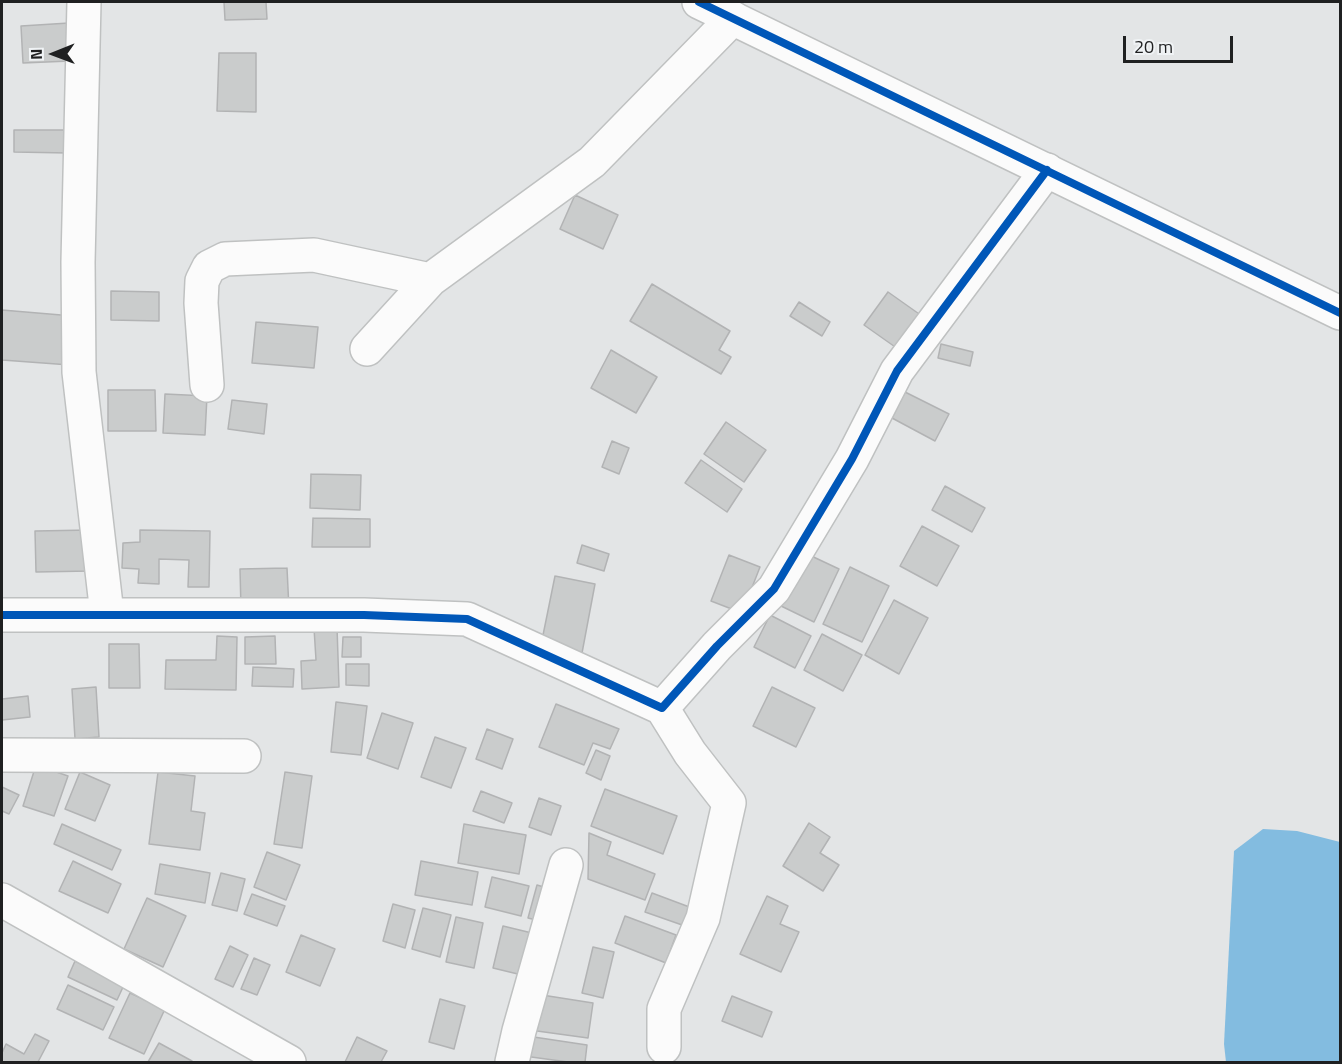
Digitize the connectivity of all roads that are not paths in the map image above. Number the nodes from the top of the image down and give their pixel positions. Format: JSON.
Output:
{"nodes":[{"id":1,"x":84,"y":2,"type":"edge"},
{"id":2,"x":699,"y":2,"type":"edge"},
{"id":3,"x":733,"y":18,"type":"junction"},
{"id":4,"x":1047,"y":170,"type":"junction"},
{"id":5,"x":430,"y":280,"type":"junction"},
{"id":6,"x":1341,"y":313,"type":"edge"},
{"id":7,"x":367,"y":350,"type":"dead end"},
{"id":8,"x":207,"y":385,"type":"dead end"},
{"id":9,"x":107,"y":614,"type":"junction"},
{"id":10,"x":2,"y":615,"type":"edge"},
{"id":11,"x":662,"y":708,"type":"junction"},
{"id":12,"x":2,"y":755,"type":"edge"},
{"id":13,"x":244,"y":756,"type":"dead end"},
{"id":14,"x":566,"y":865,"type":"dead end"},
{"id":15,"x":2,"y":900,"type":"edge"},
{"id":16,"x":664,"y":1047,"type":"dead end"},
{"id":17,"x":289,"y":1062,"type":"edge"},
{"id":18,"x":512,"y":1062,"type":"edge"}],
"edges":[{"from":1,"to":9,"type":"street"},
{"from":2,"to":3,"type":"street"},
{"from":3,"to":4,"type":"street"},
{"from":3,"to":5,"type":"street"},
{"from":4,"to":6,"type":"street"},
{"from":4,"to":11,"type":"street"},
{"from":5,"to":7,"type":"street"},
{"from":5,"to":8,"type":"street"},
{"from":9,"to":10,"type":"street"},
{"from":9,"to":11,"type":"street"},
{"from":11,"to":16,"type":"street"},
{"from":12,"to":13,"type":"street"},
{"from":14,"to":18,"type":"street"},
{"from":15,"to":17,"type":"street"}]}
